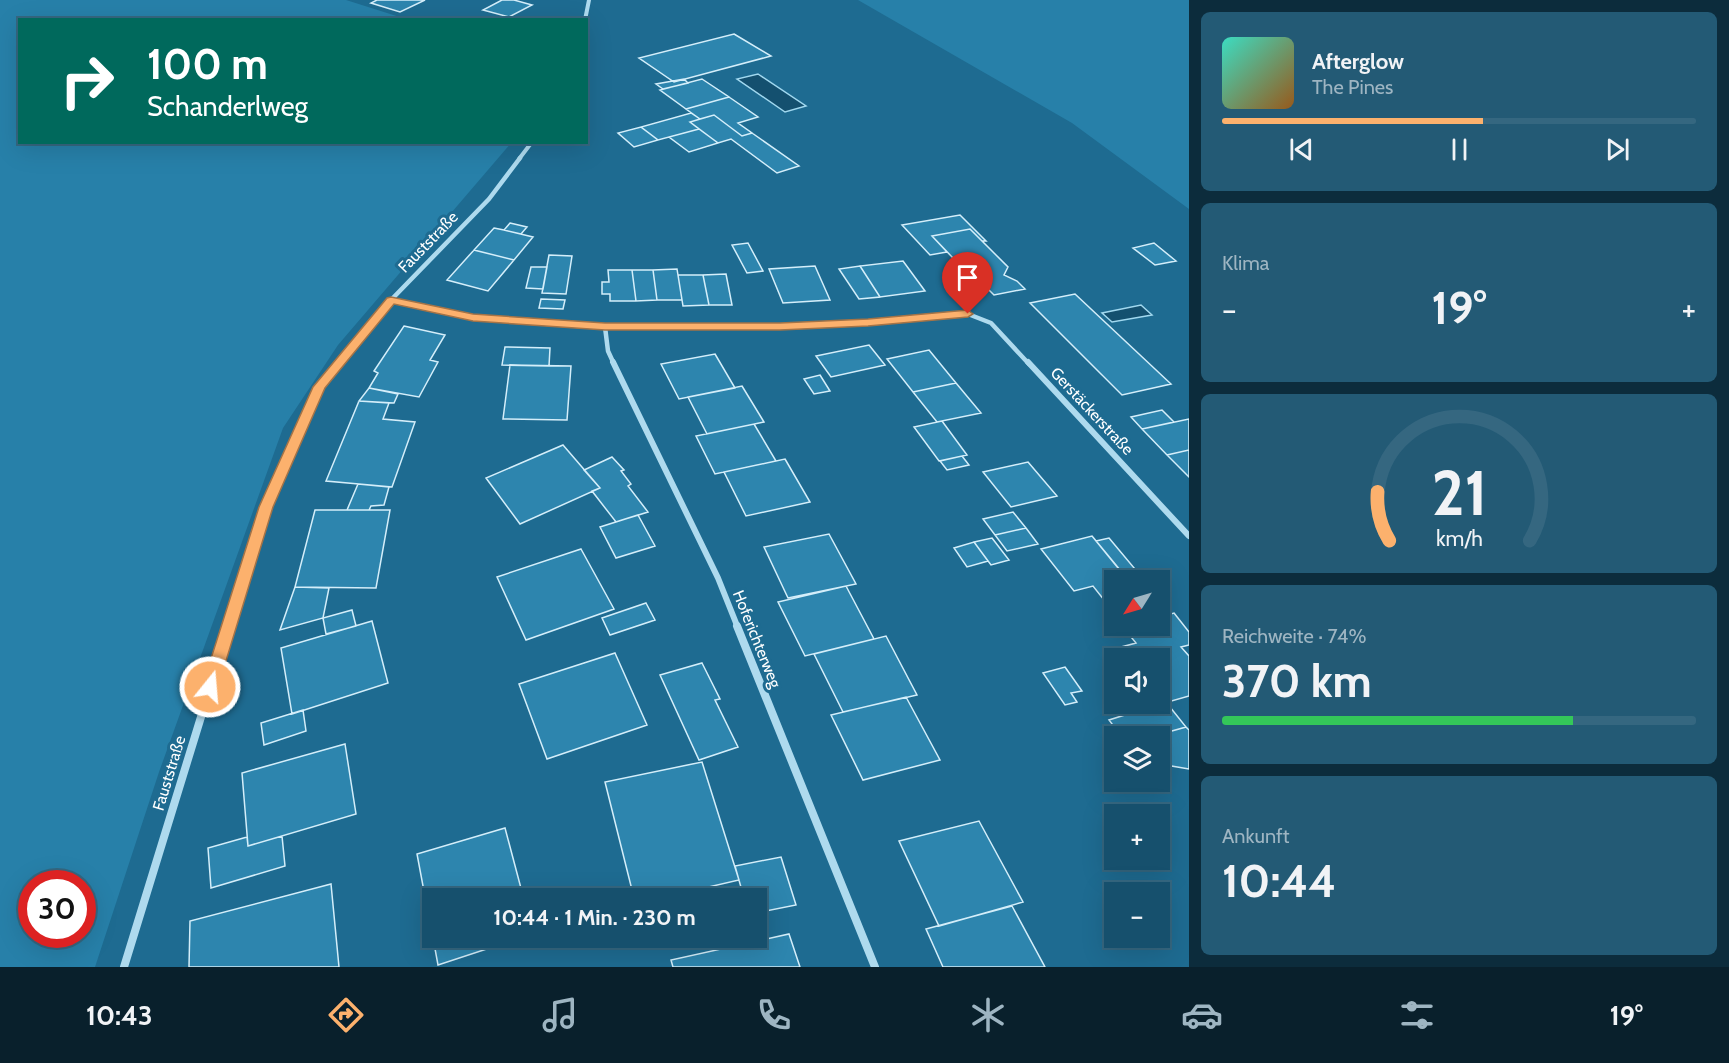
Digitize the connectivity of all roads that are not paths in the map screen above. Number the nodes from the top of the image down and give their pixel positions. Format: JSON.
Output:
{"nodes":[{"id":1,"x":589,"y":0,"type":"edge"},
{"id":2,"x":585,"y":18,"type":"edge"},
{"id":3,"x":530,"y":144,"type":"edge"},
{"id":4,"x":391,"y":300,"type":"junction"},
{"id":5,"x":605,"y":327,"type":"junction"},
{"id":6,"x":1189,"y":536,"type":"edge"},
{"id":7,"x":124,"y":967,"type":"edge"},
{"id":8,"x":875,"y":967,"type":"edge"}],
"edges":[{"from":1,"to":2,"type":"street"},
{"from":3,"to":4,"type":"street","name":"Fauststraße"},
{"from":4,"to":5,"type":"street"},
{"from":4,"to":7,"type":"street","name":"Fauststraße"},
{"from":5,"to":6,"type":"street","name":"Gerstäckerstraße"},
{"from":5,"to":8,"type":"street","name":"Hoferichterweg"}]}
